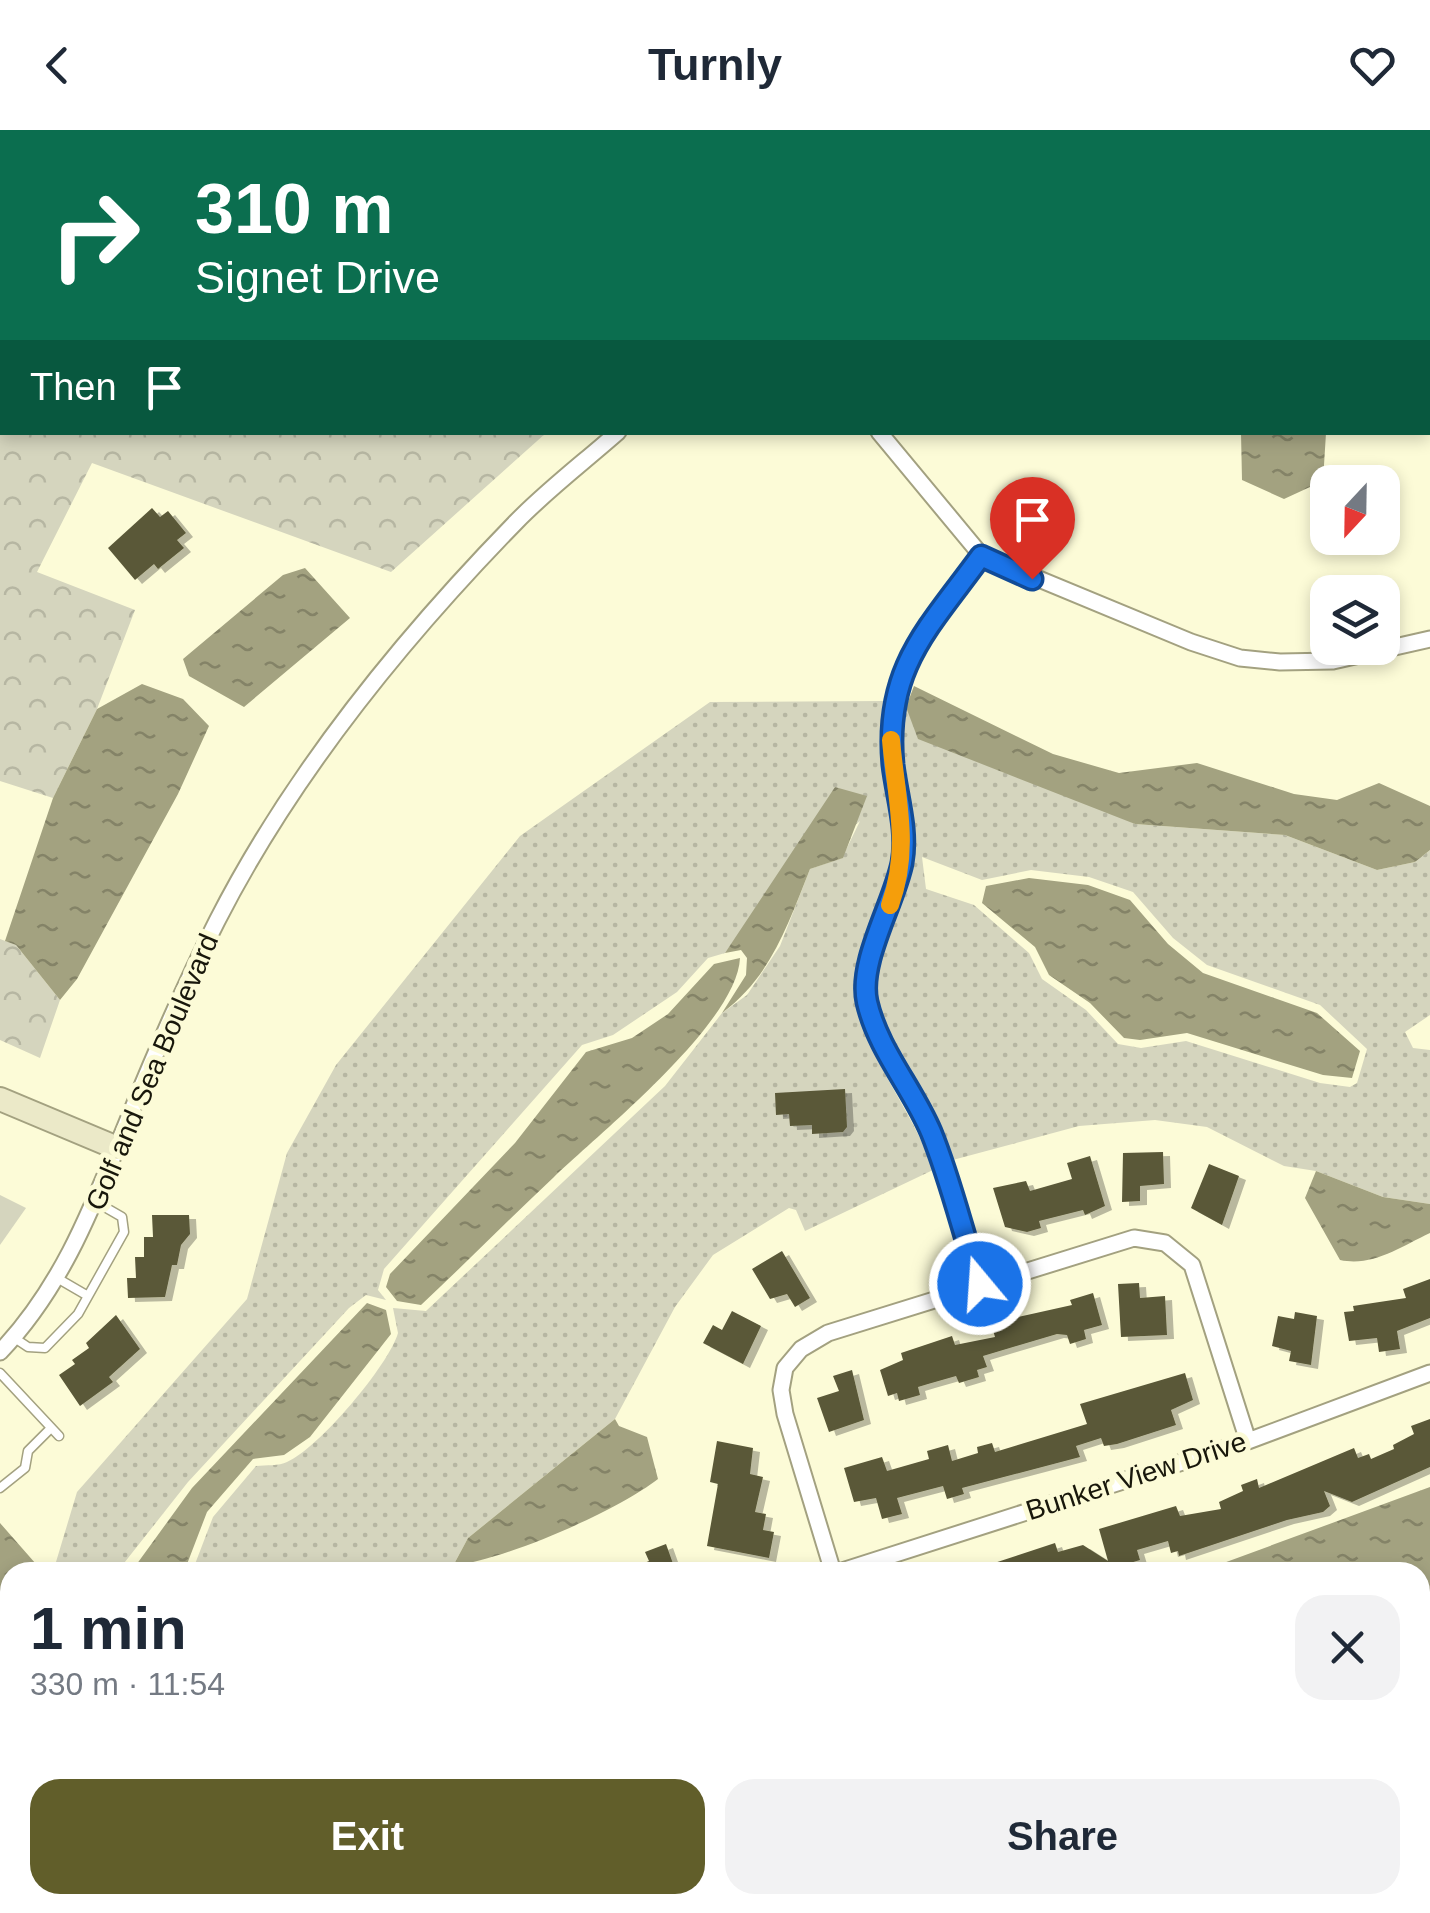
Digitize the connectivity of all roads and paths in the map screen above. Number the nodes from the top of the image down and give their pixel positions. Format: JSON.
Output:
{"nodes":[{"id":1,"x":615,"y":435,"type":"edge"},
{"id":2,"x":882,"y":435,"type":"edge"},
{"id":3,"x":981,"y":556,"type":"junction"},
{"id":4,"x":1430,"y":639,"type":"edge"},
{"id":5,"x":0,"y":1099,"type":"edge"},
{"id":6,"x":116,"y":1148,"type":"junction"},
{"id":7,"x":96,"y":1202,"type":"junction"},
{"id":8,"x":57,"y":1278,"type":"junction"},
{"id":9,"x":980,"y":1284,"type":"junction"},
{"id":10,"x":88,"y":1296,"type":"junction"},
{"id":11,"x":14,"y":1337,"type":"junction"},
{"id":12,"x":0,"y":1352,"type":"edge"},
{"id":13,"x":0,"y":1373,"type":"edge"},
{"id":14,"x":1430,"y":1373,"type":"edge"},
{"id":15,"x":51,"y":1428,"type":"junction"},
{"id":16,"x":59,"y":1436,"type":"dead end"},
{"id":17,"x":1248,"y":1441,"type":"junction"},
{"id":18,"x":0,"y":1488,"type":"edge"},
{"id":19,"x":833,"y":1562,"type":"edge"},
{"id":20,"x":867,"y":1562,"type":"edge"}],
"edges":[{"from":1,"to":6,"type":"street","name":"Golf and Sea Boulevard"},
{"from":2,"to":3,"type":"street"},
{"from":3,"to":4,"type":"street"},
{"from":3,"to":9,"type":"street"},
{"from":5,"to":6,"type":"street"},
{"from":6,"to":7,"type":"street","name":"Golf and Sea Boulevard"},
{"from":7,"to":8,"type":"street","name":"Golf and Sea Boulevard"},
{"from":7,"to":10,"type":"lane"},
{"from":8,"to":10,"type":"lane"},
{"from":8,"to":11,"type":"street","name":"Golf and Sea Boulevard"},
{"from":9,"to":17,"type":"street"},
{"from":9,"to":19,"type":"street"},
{"from":10,"to":11,"type":"lane"},
{"from":11,"to":12,"type":"street","name":"Golf and Sea Boulevard"},
{"from":13,"to":15,"type":"lane"},
{"from":14,"to":17,"type":"street","name":"Bunker View Drive"},
{"from":15,"to":16,"type":"lane"},
{"from":15,"to":18,"type":"lane"},
{"from":17,"to":20,"type":"street","name":"Bunker View Drive"}]}
